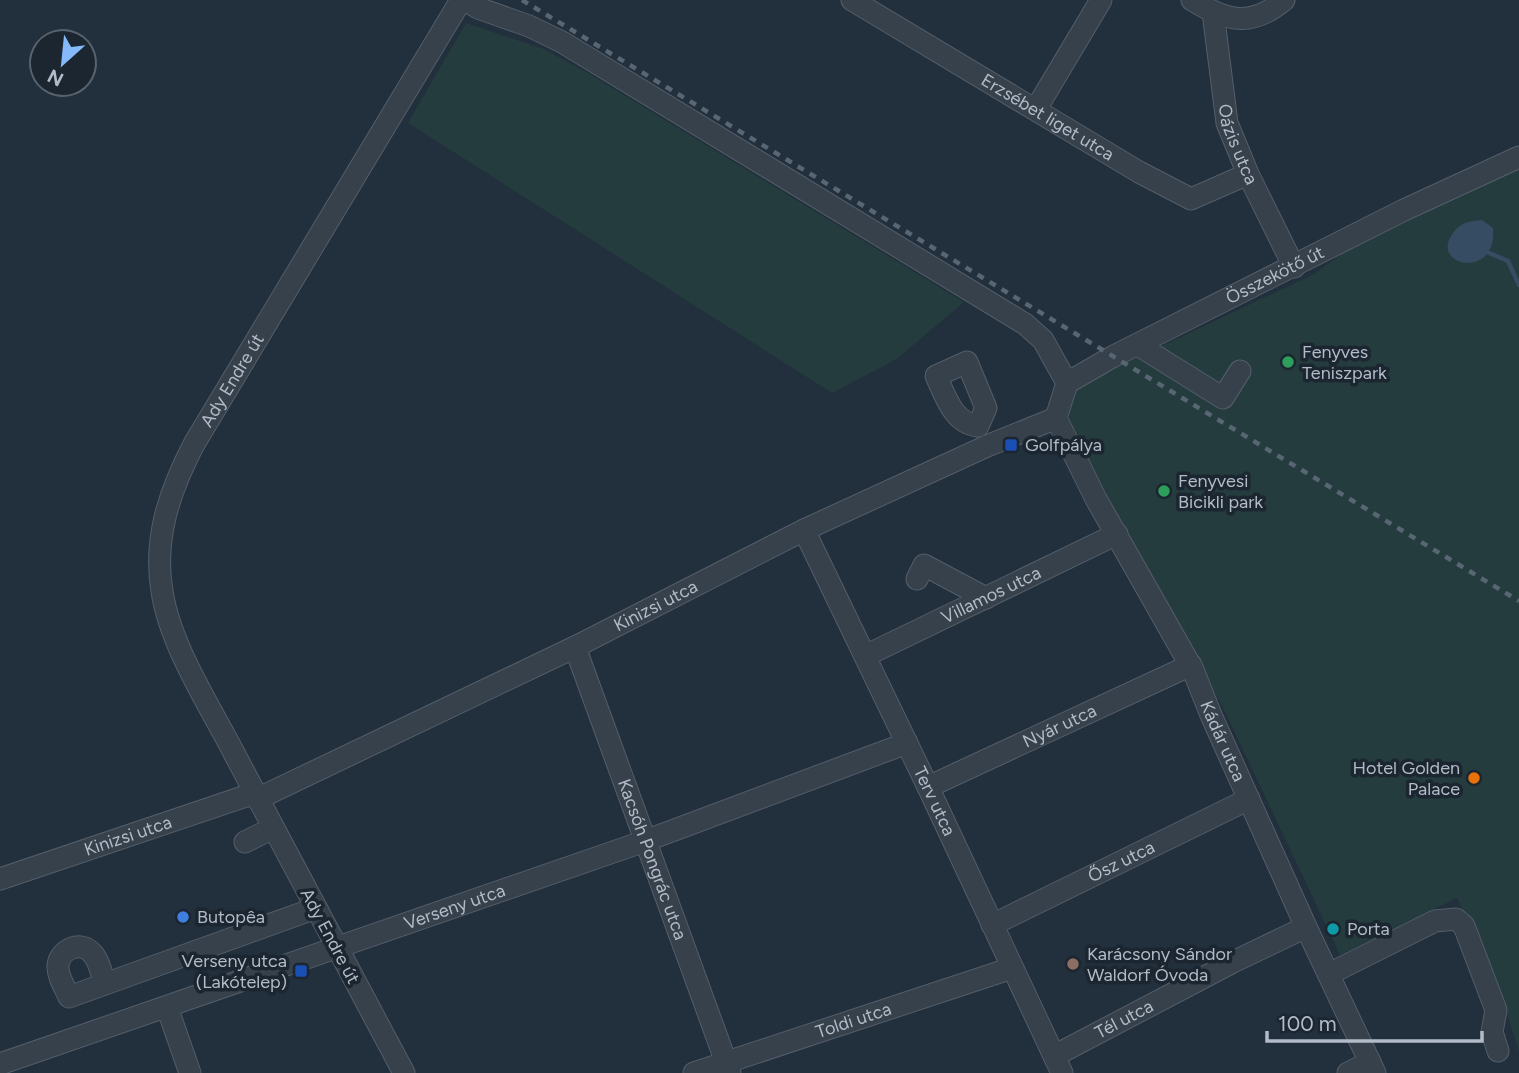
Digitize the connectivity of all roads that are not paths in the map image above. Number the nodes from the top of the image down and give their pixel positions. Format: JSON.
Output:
{"nodes":[{"id":1,"x":463,"y":0,"type":"edge"},
{"id":2,"x":852,"y":0,"type":"edge"},
{"id":3,"x":1101,"y":0,"type":"edge"},
{"id":4,"x":1192,"y":0,"type":"edge"},
{"id":5,"x":1284,"y":0,"type":"edge"},
{"id":6,"x":1213,"y":12,"type":"junction"},
{"id":7,"x":1036,"y":109,"type":"junction"},
{"id":8,"x":1519,"y":156,"type":"edge"},
{"id":9,"x":1248,"y":174,"type":"junction"},
{"id":10,"x":1294,"y":267,"type":"junction"},
{"id":11,"x":1138,"y":345,"type":"junction"},
{"id":12,"x":1240,"y":371,"type":"dead end"},
{"id":13,"x":1067,"y":383,"type":"junction"},
{"id":14,"x":1056,"y":418,"type":"junction"},
{"id":15,"x":804,"y":530,"type":"junction"},
{"id":16,"x":1117,"y":534,"type":"junction"},
{"id":17,"x":917,"y":579,"type":"dead end"},
{"id":18,"x":986,"y":598,"type":"junction"},
{"id":19,"x":575,"y":647,"type":"junction"},
{"id":20,"x":865,"y":656,"type":"junction"},
{"id":21,"x":1191,"y":665,"type":"junction"},
{"id":22,"x":907,"y":743,"type":"junction"},
{"id":23,"x":928,"y":787,"type":"junction"},
{"id":24,"x":254,"y":792,"type":"junction"},
{"id":25,"x":1249,"y":799,"type":"junction"},
{"id":26,"x":273,"y":828,"type":"junction"},
{"id":27,"x":645,"y":841,"type":"junction"},
{"id":28,"x":245,"y":842,"type":"dead end"},
{"id":29,"x":0,"y":880,"type":"edge"},
{"id":30,"x":316,"y":908,"type":"junction"},
{"id":31,"x":992,"y":925,"type":"junction"},
{"id":32,"x":1306,"y":927,"type":"junction"},
{"id":33,"x":336,"y":946,"type":"junction"},
{"id":34,"x":1012,"y":968,"type":"junction"},
{"id":35,"x":1329,"y":974,"type":"junction"},
{"id":36,"x":105,"y":984,"type":"dead end"},
{"id":37,"x":167,"y":1007,"type":"junction"},
{"id":38,"x":1498,"y":1051,"type":"dead end"},
{"id":39,"x":0,"y":1063,"type":"edge"},
{"id":40,"x":1058,"y":1065,"type":"edge"},
{"id":41,"x":728,"y":1067,"type":"edge"},
{"id":42,"x":1372,"y":1067,"type":"edge"},
{"id":43,"x":190,"y":1073,"type":"edge"},
{"id":44,"x":404,"y":1073,"type":"edge"},
{"id":45,"x":694,"y":1073,"type":"edge"},
{"id":46,"x":1348,"y":1073,"type":"edge"}],
"edges":[{"from":1,"to":13,"type":"street"},
{"from":1,"to":24,"type":"street","name":"Ady Endre út"},
{"from":2,"to":7,"type":"street","name":"Erzsébet liget utca"},
{"from":3,"to":7,"type":"street"},
{"from":4,"to":6,"type":"street"},
{"from":5,"to":6,"type":"street"},
{"from":6,"to":9,"type":"street","name":"Oázis utca"},
{"from":7,"to":9,"type":"street","name":"Erzsébet liget utca"},
{"from":8,"to":10,"type":"street","name":"Összekötő út"},
{"from":9,"to":10,"type":"street","name":"Oázis utca"},
{"from":10,"to":11,"type":"street","name":"Összekötő út"},
{"from":11,"to":12,"type":"street"},
{"from":11,"to":13,"type":"street","name":"Összekötő út"},
{"from":13,"to":14,"type":"street"},
{"from":14,"to":15,"type":"street","name":"Kinizsi utca"},
{"from":14,"to":16,"type":"street","name":"Kádár utca"},
{"from":15,"to":19,"type":"street","name":"Kinizsi utca"},
{"from":15,"to":20,"type":"street","name":"Terv utca"},
{"from":16,"to":18,"type":"street","name":"Villamos utca"},
{"from":16,"to":21,"type":"street","name":"Kádár utca"},
{"from":17,"to":18,"type":"street"},
{"from":18,"to":20,"type":"street","name":"Villamos utca"},
{"from":19,"to":24,"type":"street","name":"Kinizsi utca"},
{"from":19,"to":27,"type":"street","name":"Kacsóh Pongrác utca"},
{"from":20,"to":22,"type":"street","name":"Terv utca"},
{"from":21,"to":23,"type":"street","name":"Nyár utca"},
{"from":21,"to":25,"type":"street","name":"Kádár utca"},
{"from":22,"to":23,"type":"street","name":"Terv utca"},
{"from":22,"to":27,"type":"street","name":"Verseny utca"},
{"from":23,"to":31,"type":"street","name":"Terv utca"},
{"from":24,"to":26,"type":"street","name":"Ady Endre út"},
{"from":24,"to":29,"type":"street","name":"Kinizsi utca"},
{"from":25,"to":31,"type":"street","name":"Ősz utca"},
{"from":25,"to":32,"type":"street","name":"Kádár utca"},
{"from":26,"to":28,"type":"street"},
{"from":26,"to":30,"type":"street","name":"Ady Endre út"},
{"from":27,"to":33,"type":"street","name":"Verseny utca"},
{"from":27,"to":41,"type":"street","name":"Kacsóh Pongrác utca"},
{"from":30,"to":33,"type":"street","name":"Ady Endre út"},
{"from":30,"to":36,"type":"street"},
{"from":31,"to":34,"type":"street","name":"Terv utca"},
{"from":32,"to":35,"type":"street","name":"Kádár utca"},
{"from":32,"to":40,"type":"street","name":"Tél utca"},
{"from":33,"to":37,"type":"street","name":"Verseny utca"},
{"from":33,"to":44,"type":"street","name":"Ady Endre út"},
{"from":34,"to":40,"type":"street","name":"Terv utca"},
{"from":34,"to":41,"type":"street","name":"Toldi utca"},
{"from":35,"to":38,"type":"street"},
{"from":35,"to":42,"type":"street","name":"Kádár utca"},
{"from":37,"to":39,"type":"street","name":"Verseny utca"},
{"from":37,"to":43,"type":"street"},
{"from":41,"to":45,"type":"street","name":"Toldi utca"},
{"from":42,"to":46,"type":"street"}]}
